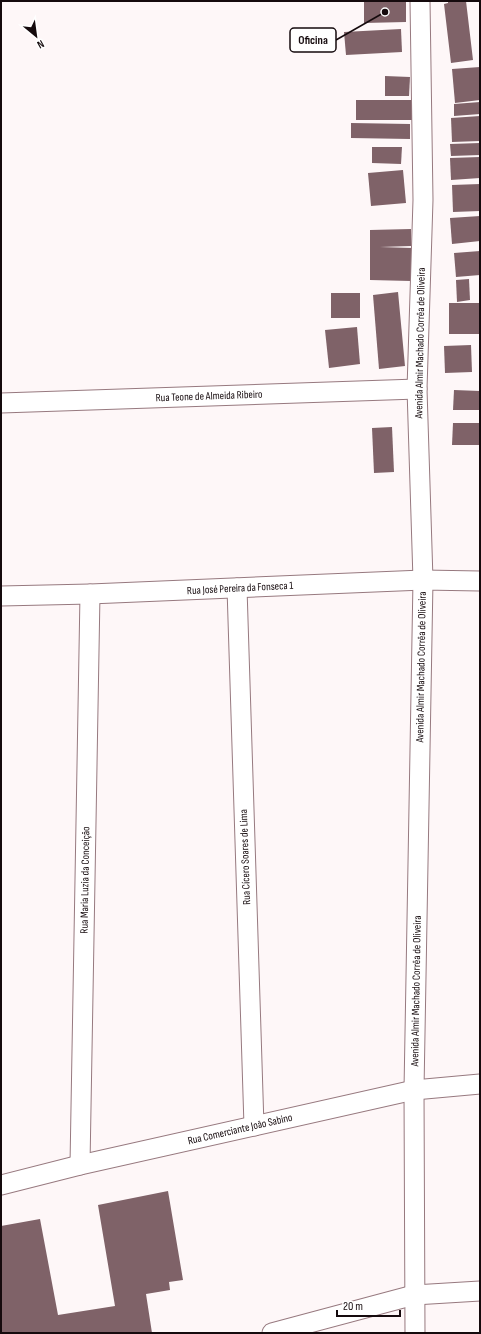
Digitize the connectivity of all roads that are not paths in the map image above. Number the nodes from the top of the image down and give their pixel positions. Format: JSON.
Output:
{"nodes":[{"id":1,"x":420,"y":1,"type":"edge"},
{"id":2,"x":417,"y":389,"type":"junction"},
{"id":3,"x":1,"y":403,"type":"edge"},
{"id":4,"x":422,"y":580,"type":"junction"},
{"id":5,"x":480,"y":580,"type":"edge"},
{"id":6,"x":237,"y":588,"type":"junction"},
{"id":7,"x":90,"y":594,"type":"junction"},
{"id":8,"x":1,"y":596,"type":"edge"},
{"id":9,"x":480,"y":1084,"type":"edge"},
{"id":10,"x":414,"y":1090,"type":"junction"},
{"id":11,"x":254,"y":1126,"type":"junction"},
{"id":12,"x":80,"y":1165,"type":"junction"},
{"id":13,"x":1,"y":1185,"type":"edge"},
{"id":14,"x":480,"y":1291,"type":"edge"},
{"id":15,"x":414,"y":1295,"type":"junction"},
{"id":16,"x":272,"y":1333,"type":"edge"},
{"id":17,"x":415,"y":1333,"type":"edge"}],
"edges":[{"from":1,"to":2,"type":"street","name":"Avenida Almir Machado Corrêa de Oliveira"},
{"from":2,"to":3,"type":"street","name":"Rua Teone de Almeida Ribeiro"},
{"from":2,"to":4,"type":"street","name":"Avenida Almir Machado Corrêa de Oliveira"},
{"from":4,"to":5,"type":"street","name":"Rua José Pereira da Fonseca 1"},
{"from":4,"to":6,"type":"street","name":"Rua José Pereira da Fonseca 1"},
{"from":4,"to":10,"type":"street","name":"Avenida Almir Machado Corrêa de Oliveira"},
{"from":6,"to":7,"type":"street","name":"Rua José Pereira da Fonseca 1"},
{"from":6,"to":11,"type":"street","name":"Rua Cícero Soares de Lima"},
{"from":7,"to":8,"type":"street","name":"Rua José Pereira da Fonseca 1"},
{"from":7,"to":12,"type":"street","name":"Rua Maria Luzia da Conceição"},
{"from":9,"to":10,"type":"street","name":"Rua Comerciante João Sabino"},
{"from":10,"to":11,"type":"street","name":"Rua Comerciante João Sabino"},
{"from":10,"to":15,"type":"street","name":"Avenida Almir Machado Corrêa de Oliveira"},
{"from":11,"to":12,"type":"street","name":"Rua Comerciante João Sabino"},
{"from":12,"to":13,"type":"street","name":"Rua Comerciante João Sabino"},
{"from":14,"to":15,"type":"street"},
{"from":15,"to":16,"type":"street"},
{"from":15,"to":17,"type":"street","name":"Avenida Almir Machado Corrêa de Oliveira"}]}
